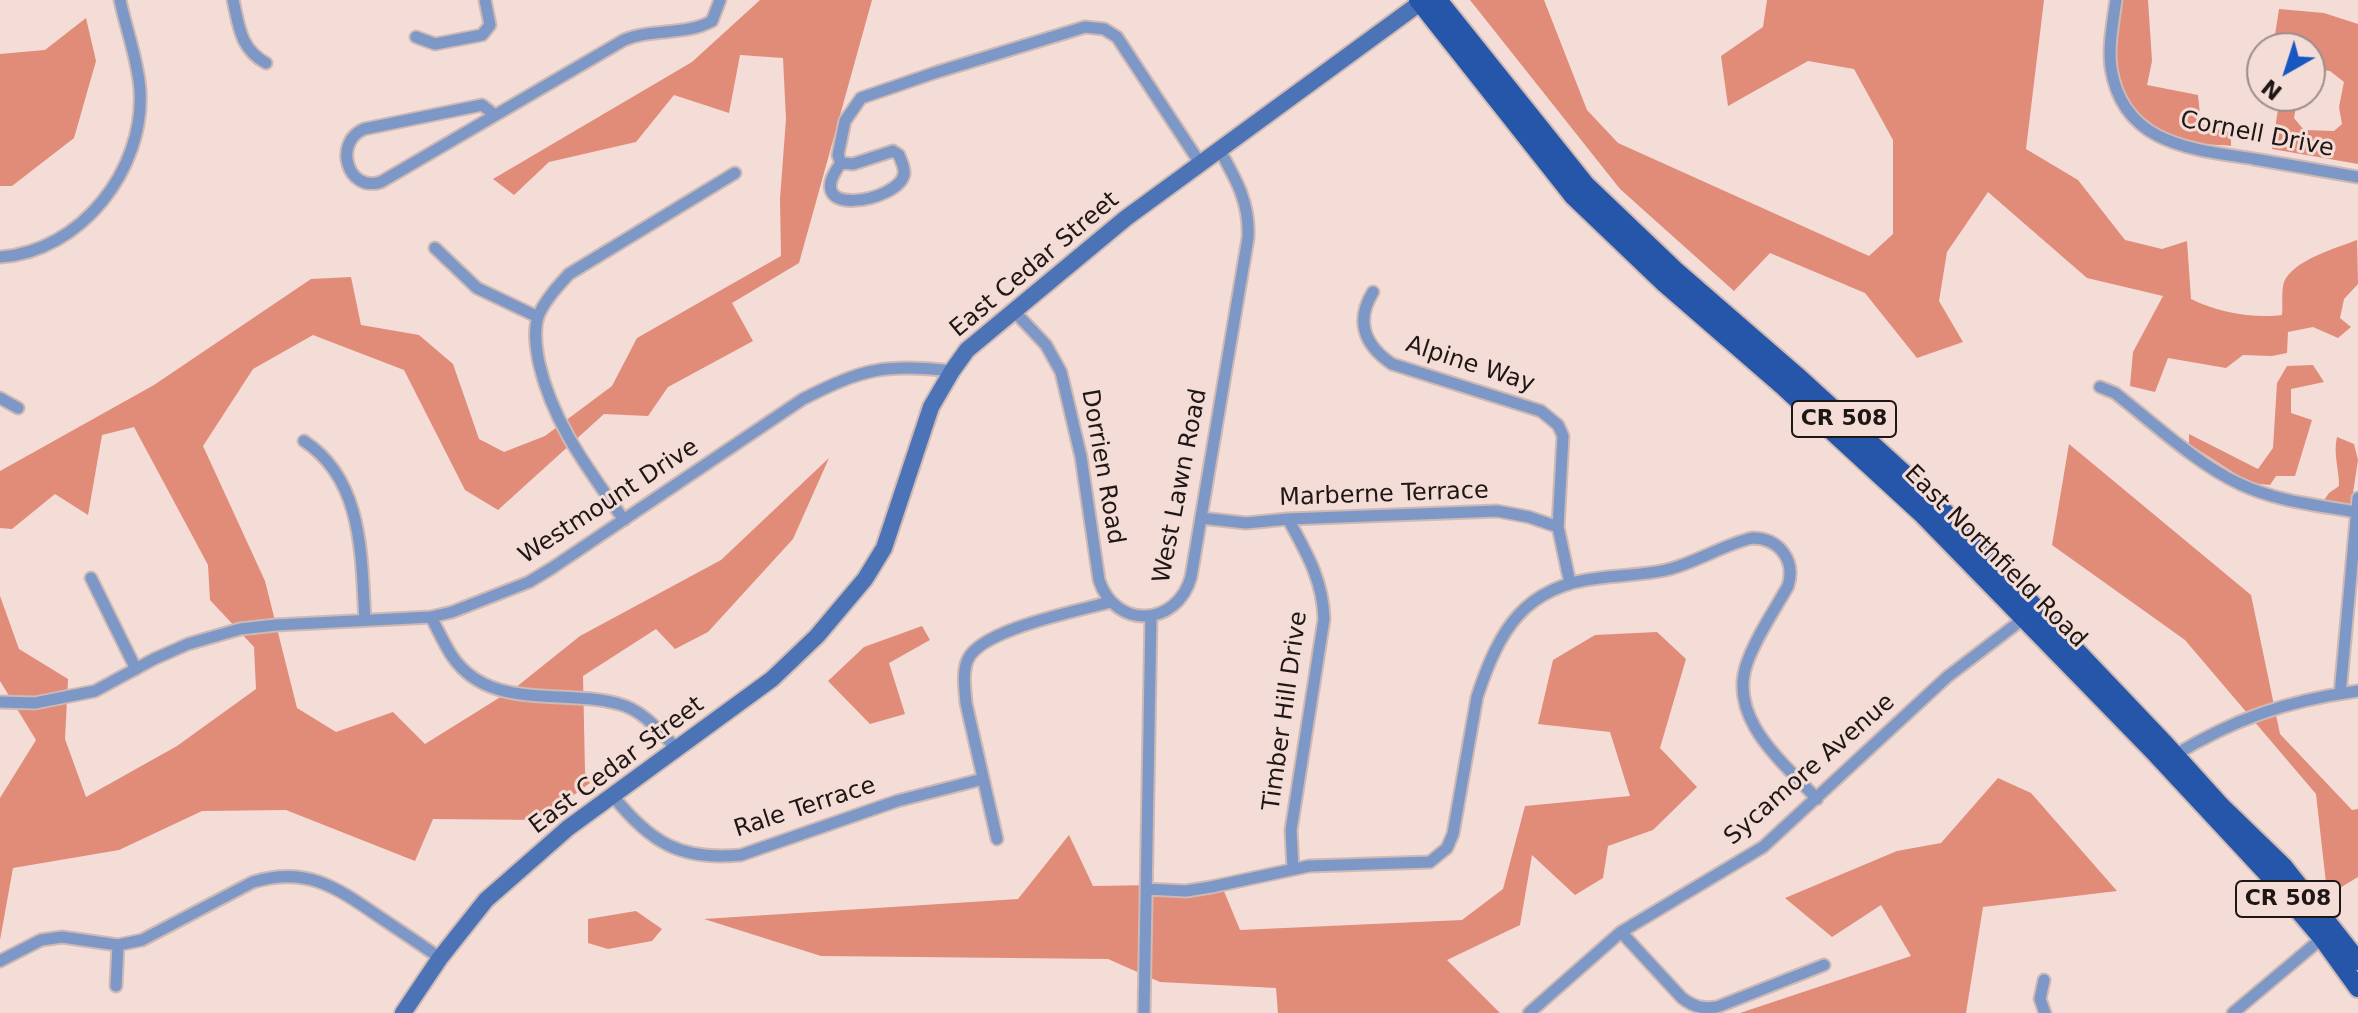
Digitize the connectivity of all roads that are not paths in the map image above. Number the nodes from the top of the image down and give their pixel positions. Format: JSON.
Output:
{"nodes":[{"id":1,"x":120,"y":0,"type":"edge"},
{"id":2,"x":233,"y":0,"type":"edge"},
{"id":3,"x":485,"y":0,"type":"edge"},
{"id":4,"x":720,"y":0,"type":"edge"},
{"id":5,"x":2116,"y":0,"type":"edge"},
{"id":6,"x":1425,"y":1,"type":"edge"},
{"id":7,"x":416,"y":37,"type":"dead end"},
{"id":8,"x":266,"y":63,"type":"dead end"},
{"id":9,"x":495,"y":115,"type":"junction"},
{"id":10,"x":1219,"y":149,"type":"junction"},
{"id":11,"x":841,"y":163,"type":"junction"},
{"id":12,"x":1200,"y":163,"type":"junction"},
{"id":13,"x":735,"y":173,"type":"dead end"},
{"id":14,"x":2358,"y":177,"type":"edge"},
{"id":15,"x":435,"y":248,"type":"dead end"},
{"id":16,"x":0,"y":257,"type":"edge"},
{"id":17,"x":1373,"y":292,"type":"dead end"},
{"id":18,"x":1013,"y":310,"type":"junction"},
{"id":19,"x":538,"y":317,"type":"junction"},
{"id":20,"x":952,"y":371,"type":"junction"},
{"id":21,"x":2100,"y":387,"type":"dead end"},
{"id":22,"x":0,"y":398,"type":"edge"},
{"id":23,"x":18,"y":408,"type":"dead end"},
{"id":24,"x":304,"y":441,"type":"dead end"},
{"id":25,"x":2358,"y":498,"type":"edge"},
{"id":26,"x":2355,"y":512,"type":"junction"},
{"id":27,"x":1201,"y":518,"type":"junction"},
{"id":28,"x":1288,"y":519,"type":"junction"},
{"id":29,"x":624,"y":520,"type":"junction"},
{"id":30,"x":1558,"y":527,"type":"junction"},
{"id":31,"x":91,"y":578,"type":"dead end"},
{"id":32,"x":1570,"y":583,"type":"junction"},
{"id":33,"x":1110,"y":602,"type":"junction"},
{"id":34,"x":2030,"y":613,"type":"junction"},
{"id":35,"x":1151,"y":616,"type":"junction"},
{"id":36,"x":431,"y":617,"type":"junction"},
{"id":37,"x":365,"y":620,"type":"junction"},
{"id":38,"x":136,"y":669,"type":"junction"},
{"id":39,"x":2358,"y":691,"type":"edge"},
{"id":40,"x":2340,"y":694,"type":"junction"},
{"id":41,"x":0,"y":702,"type":"edge"},
{"id":42,"x":677,"y":749,"type":"junction"},
{"id":43,"x":2168,"y":759,"type":"junction"},
{"id":44,"x":983,"y":779,"type":"junction"},
{"id":45,"x":613,"y":796,"type":"junction"},
{"id":46,"x":1817,"y":799,"type":"junction"},
{"id":47,"x":997,"y":839,"type":"dead end"},
{"id":48,"x":1293,"y":869,"type":"junction"},
{"id":49,"x":1146,"y":889,"type":"junction"},
{"id":50,"x":1621,"y":932,"type":"junction"},
{"id":51,"x":2328,"y":933,"type":"junction"},
{"id":52,"x":118,"y":945,"type":"junction"},
{"id":53,"x":440,"y":958,"type":"junction"},
{"id":54,"x":0,"y":961,"type":"edge"},
{"id":55,"x":2358,"y":961,"type":"edge"},
{"id":56,"x":1824,"y":965,"type":"dead end"},
{"id":57,"x":2044,"y":980,"type":"dead end"},
{"id":58,"x":116,"y":986,"type":"dead end"},
{"id":59,"x":2358,"y":988,"type":"edge"},
{"id":60,"x":403,"y":1013,"type":"edge"},
{"id":61,"x":1144,"y":1013,"type":"edge"},
{"id":62,"x":1529,"y":1013,"type":"edge"},
{"id":63,"x":2045,"y":1013,"type":"edge"},
{"id":64,"x":2233,"y":1013,"type":"edge"}],
"edges":[{"from":1,"to":16,"type":"street"},
{"from":2,"to":8,"type":"street"},
{"from":3,"to":7,"type":"street"},
{"from":4,"to":9,"type":"street"},
{"from":5,"to":14,"type":"street","name":"Cornell Drive"},
{"from":6,"to":10,"type":"main road","name":"East Cedar Street"},
{"from":6,"to":34,"type":"main road","name":"East Northfield Road","number":"CR 508"},
{"from":9,"to":9,"type":"street"},
{"from":10,"to":12,"type":"main road","name":"East Cedar Street"},
{"from":10,"to":27,"type":"street","name":"West Lawn Road"},
{"from":11,"to":11,"type":"street"},
{"from":11,"to":12,"type":"street"},
{"from":12,"to":18,"type":"main road","name":"East Cedar Street"},
{"from":13,"to":19,"type":"street"},
{"from":15,"to":19,"type":"street"},
{"from":17,"to":30,"type":"street","name":"Alpine Way"},
{"from":18,"to":20,"type":"main road","name":"East Cedar Street"},
{"from":18,"to":33,"type":"street","name":"Dorrien Road"},
{"from":19,"to":29,"type":"street"},
{"from":20,"to":29,"type":"street","name":"Westmount Drive"},
{"from":20,"to":42,"type":"main road","name":"East Cedar Street"},
{"from":21,"to":26,"type":"street"},
{"from":22,"to":23,"type":"street"},
{"from":24,"to":37,"type":"street"},
{"from":25,"to":26,"type":"street"},
{"from":26,"to":40,"type":"street"},
{"from":27,"to":28,"type":"street","name":"Marberne Terrace"},
{"from":27,"to":35,"type":"street","name":"West Lawn Road"},
{"from":28,"to":30,"type":"street","name":"Marberne Terrace"},
{"from":28,"to":48,"type":"street","name":"Timber Hill Drive"},
{"from":29,"to":36,"type":"street","name":"Westmount Drive"},
{"from":30,"to":32,"type":"street"},
{"from":31,"to":38,"type":"street"},
{"from":32,"to":46,"type":"street"},
{"from":32,"to":48,"type":"street"},
{"from":33,"to":35,"type":"street"},
{"from":33,"to":44,"type":"street"},
{"from":34,"to":43,"type":"main road","name":"East Northfield Road","number":"CR 508"},
{"from":34,"to":46,"type":"street","name":"Sycamore Avenue"},
{"from":35,"to":49,"type":"street","name":"West Lawn Road"},
{"from":36,"to":37,"type":"street","name":"Westmount Drive"},
{"from":36,"to":42,"type":"street"},
{"from":37,"to":38,"type":"street","name":"Westmount Drive"},
{"from":38,"to":41,"type":"street","name":"Westmount Drive"},
{"from":39,"to":40,"type":"street"},
{"from":40,"to":43,"type":"street"},
{"from":42,"to":45,"type":"main road","name":"East Cedar Street"},
{"from":43,"to":51,"type":"main road","name":"East Northfield Road","number":"CR 508"},
{"from":44,"to":45,"type":"street","name":"Rale Terrace"},
{"from":44,"to":47,"type":"street"},
{"from":45,"to":53,"type":"main road","name":"East Cedar Street"},
{"from":46,"to":50,"type":"street","name":"Sycamore Avenue"},
{"from":48,"to":49,"type":"street"},
{"from":49,"to":61,"type":"street","name":"West Lawn Road"},
{"from":50,"to":56,"type":"street"},
{"from":50,"to":62,"type":"street","name":"Sycamore Avenue"},
{"from":51,"to":55,"type":"main road","name":"East Northfield Road","number":"CR 508"},
{"from":51,"to":59,"type":"main road","name":"East Northfield Road","number":"CR 508"},
{"from":51,"to":64,"type":"street"},
{"from":52,"to":53,"type":"street"},
{"from":52,"to":54,"type":"street"},
{"from":52,"to":58,"type":"street"},
{"from":53,"to":60,"type":"main road","name":"East Cedar Street"},
{"from":57,"to":63,"type":"street"}]}
